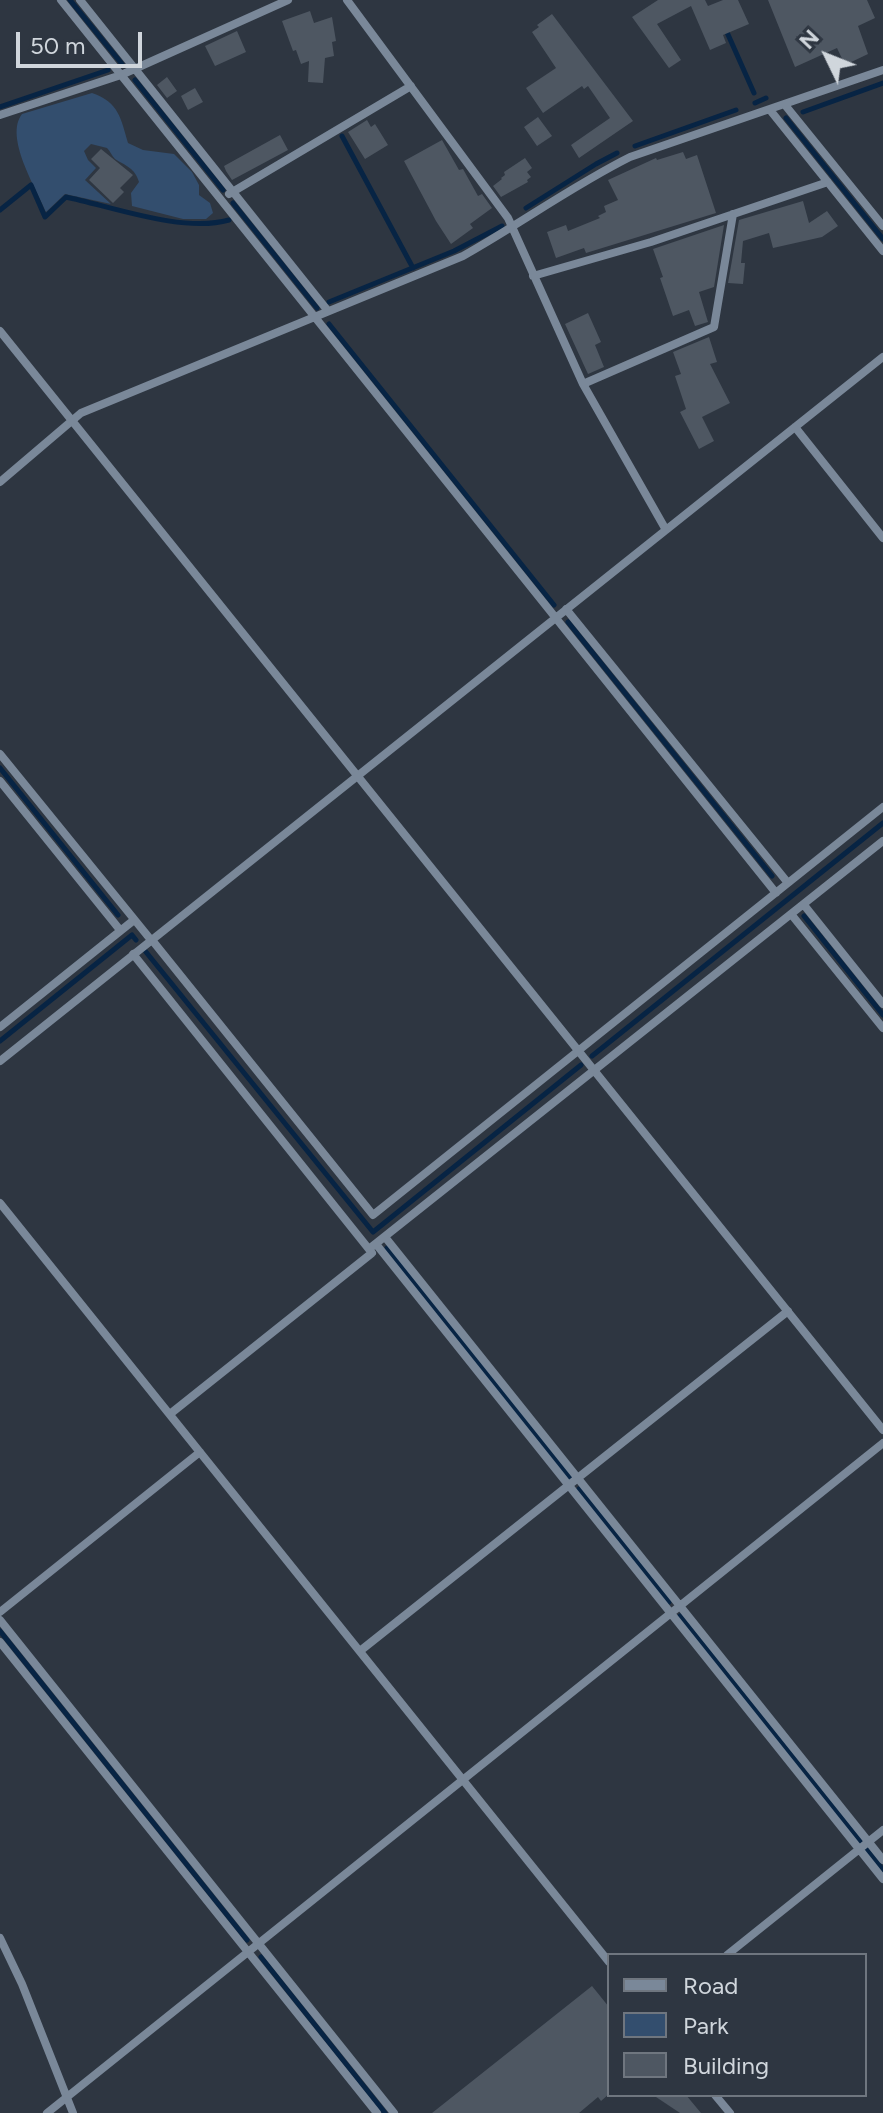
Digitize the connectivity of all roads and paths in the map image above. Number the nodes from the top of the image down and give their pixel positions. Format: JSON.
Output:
{"nodes":[{"id":1,"x":61,"y":0,"type":"edge"},
{"id":2,"x":80,"y":0,"type":"edge"},
{"id":3,"x":288,"y":0,"type":"edge"},
{"id":4,"x":347,"y":0,"type":"edge"},
{"id":5,"x":135,"y":69,"type":"junction"},
{"id":6,"x":883,"y":70,"type":"edge"},
{"id":7,"x":121,"y":75,"type":"junction"},
{"id":8,"x":411,"y":86,"type":"junction"},
{"id":9,"x":785,"y":105,"type":"junction"},
{"id":10,"x":770,"y":110,"type":"junction"},
{"id":11,"x":0,"y":115,"type":"edge"},
{"id":12,"x":828,"y":182,"type":"junction"},
{"id":13,"x":234,"y":192,"type":"junction"},
{"id":14,"x":221,"y":199,"type":"junction"},
{"id":15,"x":733,"y":214,"type":"junction"},
{"id":16,"x":883,"y":226,"type":"edge"},
{"id":17,"x":513,"y":228,"type":"junction"},
{"id":18,"x":883,"y":251,"type":"edge"},
{"id":19,"x":533,"y":276,"type":"junction"},
{"id":20,"x":328,"y":311,"type":"junction"},
{"id":21,"x":315,"y":317,"type":"junction"},
{"id":22,"x":0,"y":331,"type":"edge"},
{"id":23,"x":883,"y":357,"type":"edge"},
{"id":24,"x":583,"y":384,"type":"junction"},
{"id":25,"x":72,"y":421,"type":"junction"},
{"id":26,"x":795,"y":427,"type":"junction"},
{"id":27,"x":0,"y":482,"type":"edge"},
{"id":28,"x":666,"y":530,"type":"junction"},
{"id":29,"x":883,"y":538,"type":"edge"},
{"id":30,"x":566,"y":609,"type":"junction"},
{"id":31,"x":555,"y":617,"type":"junction"},
{"id":32,"x":0,"y":754,"type":"edge"},
{"id":33,"x":358,"y":774,"type":"junction"},
{"id":34,"x":0,"y":781,"type":"edge"},
{"id":35,"x":883,"y":807,"type":"edge"},
{"id":36,"x":883,"y":841,"type":"edge"},
{"id":37,"x":788,"y":883,"type":"junction"},
{"id":38,"x":776,"y":893,"type":"junction"},
{"id":39,"x":804,"y":905,"type":"junction"},
{"id":40,"x":791,"y":914,"type":"junction"},
{"id":41,"x":134,"y":920,"type":"junction"},
{"id":42,"x":120,"y":930,"type":"junction"},
{"id":43,"x":151,"y":940,"type":"junction"},
{"id":44,"x":133,"y":954,"type":"junction"},
{"id":45,"x":883,"y":1004,"type":"edge"},
{"id":46,"x":0,"y":1027,"type":"edge"},
{"id":47,"x":883,"y":1028,"type":"edge"},
{"id":48,"x":578,"y":1051,"type":"junction"},
{"id":49,"x":0,"y":1061,"type":"edge"},
{"id":50,"x":595,"y":1072,"type":"junction"},
{"id":51,"x":0,"y":1203,"type":"edge"},
{"id":52,"x":385,"y":1237,"type":"junction"},
{"id":53,"x":372,"y":1247,"type":"junction"},
{"id":54,"x":788,"y":1311,"type":"junction"},
{"id":55,"x":170,"y":1414,"type":"junction"},
{"id":56,"x":883,"y":1430,"type":"edge"},
{"id":57,"x":883,"y":1443,"type":"edge"},
{"id":58,"x":200,"y":1452,"type":"junction"},
{"id":59,"x":578,"y":1479,"type":"junction"},
{"id":60,"x":569,"y":1486,"type":"junction"},
{"id":61,"x":679,"y":1606,"type":"junction"},
{"id":62,"x":0,"y":1612,"type":"edge"},
{"id":63,"x":671,"y":1613,"type":"junction"},
{"id":64,"x":0,"y":1620,"type":"edge"},
{"id":65,"x":0,"y":1642,"type":"edge"},
{"id":66,"x":360,"y":1651,"type":"junction"},
{"id":67,"x":463,"y":1779,"type":"junction"},
{"id":68,"x":883,"y":1830,"type":"edge"},
{"id":69,"x":868,"y":1842,"type":"junction"},
{"id":70,"x":859,"y":1849,"type":"junction"},
{"id":71,"x":883,"y":1860,"type":"edge"},
{"id":72,"x":883,"y":1879,"type":"edge"},
{"id":73,"x":0,"y":1938,"type":"edge"},
{"id":74,"x":258,"y":1943,"type":"junction"},
{"id":75,"x":248,"y":1952,"type":"junction"},
{"id":76,"x":729,"y":1953,"type":"edge"},
{"id":77,"x":607,"y":1959,"type":"edge"},
{"id":78,"x":717,"y":2097,"type":"edge"},
{"id":79,"x":65,"y":2098,"type":"junction"},
{"id":80,"x":47,"y":2113,"type":"edge"},
{"id":81,"x":73,"y":2113,"type":"edge"},
{"id":82,"x":377,"y":2113,"type":"edge"},
{"id":83,"x":394,"y":2113,"type":"edge"},
{"id":84,"x":730,"y":2113,"type":"edge"}],
"edges":[{"from":1,"to":7,"type":"street"},
{"from":2,"to":5,"type":"street"},
{"from":3,"to":5,"type":"street"},
{"from":4,"to":8,"type":"street"},
{"from":5,"to":7,"type":"street"},
{"from":5,"to":13,"type":"street"},
{"from":6,"to":9,"type":"street"},
{"from":7,"to":11,"type":"street"},
{"from":7,"to":14,"type":"street"},
{"from":8,"to":13,"type":"street"},
{"from":8,"to":17,"type":"street"},
{"from":9,"to":10,"type":"street"},
{"from":9,"to":16,"type":"street"},
{"from":10,"to":12,"type":"street"},
{"from":10,"to":17,"type":"street"},
{"from":12,"to":15,"type":"street"},
{"from":12,"to":18,"type":"street"},
{"from":13,"to":14,"type":"street"},
{"from":13,"to":20,"type":"street"},
{"from":14,"to":21,"type":"street"},
{"from":15,"to":19,"type":"street"},
{"from":15,"to":24,"type":"street"},
{"from":17,"to":19,"type":"street"},
{"from":17,"to":20,"type":"street"},
{"from":19,"to":24,"type":"street"},
{"from":20,"to":21,"type":"street"},
{"from":21,"to":25,"type":"street"},
{"from":21,"to":31,"type":"street"},
{"from":22,"to":25,"type":"street"},
{"from":23,"to":26,"type":"street"},
{"from":24,"to":28,"type":"street"},
{"from":25,"to":27,"type":"street"},
{"from":25,"to":33,"type":"street"},
{"from":26,"to":28,"type":"street"},
{"from":26,"to":29,"type":"street"},
{"from":28,"to":30,"type":"street"},
{"from":30,"to":31,"type":"street"},
{"from":30,"to":37,"type":"street"},
{"from":31,"to":33,"type":"street"},
{"from":31,"to":38,"type":"street"},
{"from":32,"to":41,"type":"street"},
{"from":33,"to":43,"type":"street"},
{"from":33,"to":48,"type":"street"},
{"from":34,"to":42,"type":"street"},
{"from":35,"to":37,"type":"street"},
{"from":36,"to":39,"type":"street"},
{"from":37,"to":38,"type":"street"},
{"from":38,"to":48,"type":"street"},
{"from":39,"to":40,"type":"street"},
{"from":39,"to":45,"type":"street"},
{"from":40,"to":47,"type":"street"},
{"from":40,"to":50,"type":"street"},
{"from":41,"to":42,"type":"street"},
{"from":41,"to":43,"type":"street"},
{"from":42,"to":46,"type":"street"},
{"from":43,"to":44,"type":"street"},
{"from":43,"to":48,"type":"street"},
{"from":44,"to":49,"type":"street"},
{"from":44,"to":53,"type":"street"},
{"from":48,"to":50,"type":"street"},
{"from":50,"to":52,"type":"street"},
{"from":50,"to":54,"type":"street"},
{"from":51,"to":55,"type":"street"},
{"from":52,"to":53,"type":"street"},
{"from":52,"to":59,"type":"street"},
{"from":53,"to":55,"type":"street"},
{"from":53,"to":60,"type":"street"},
{"from":54,"to":56,"type":"street"},
{"from":54,"to":59,"type":"street"},
{"from":55,"to":58,"type":"street"},
{"from":57,"to":61,"type":"street"},
{"from":58,"to":62,"type":"street"},
{"from":58,"to":66,"type":"street"},
{"from":59,"to":60,"type":"street"},
{"from":59,"to":61,"type":"street"},
{"from":60,"to":63,"type":"street"},
{"from":60,"to":66,"type":"street"},
{"from":61,"to":63,"type":"street"},
{"from":61,"to":69,"type":"street"},
{"from":63,"to":67,"type":"street"},
{"from":63,"to":70,"type":"street"},
{"from":64,"to":74,"type":"street"},
{"from":65,"to":75,"type":"street"},
{"from":66,"to":67,"type":"street"},
{"from":67,"to":74,"type":"street"},
{"from":67,"to":77,"type":"street"},
{"from":68,"to":69,"type":"street"},
{"from":69,"to":70,"type":"street"},
{"from":69,"to":71,"type":"street"},
{"from":70,"to":72,"type":"street"},
{"from":70,"to":76,"type":"street"},
{"from":73,"to":79,"type":"street"},
{"from":74,"to":75,"type":"street"},
{"from":74,"to":83,"type":"street"},
{"from":75,"to":79,"type":"street"},
{"from":75,"to":82,"type":"street"},
{"from":78,"to":84,"type":"street"},
{"from":79,"to":80,"type":"street"},
{"from":79,"to":81,"type":"street"}]}
